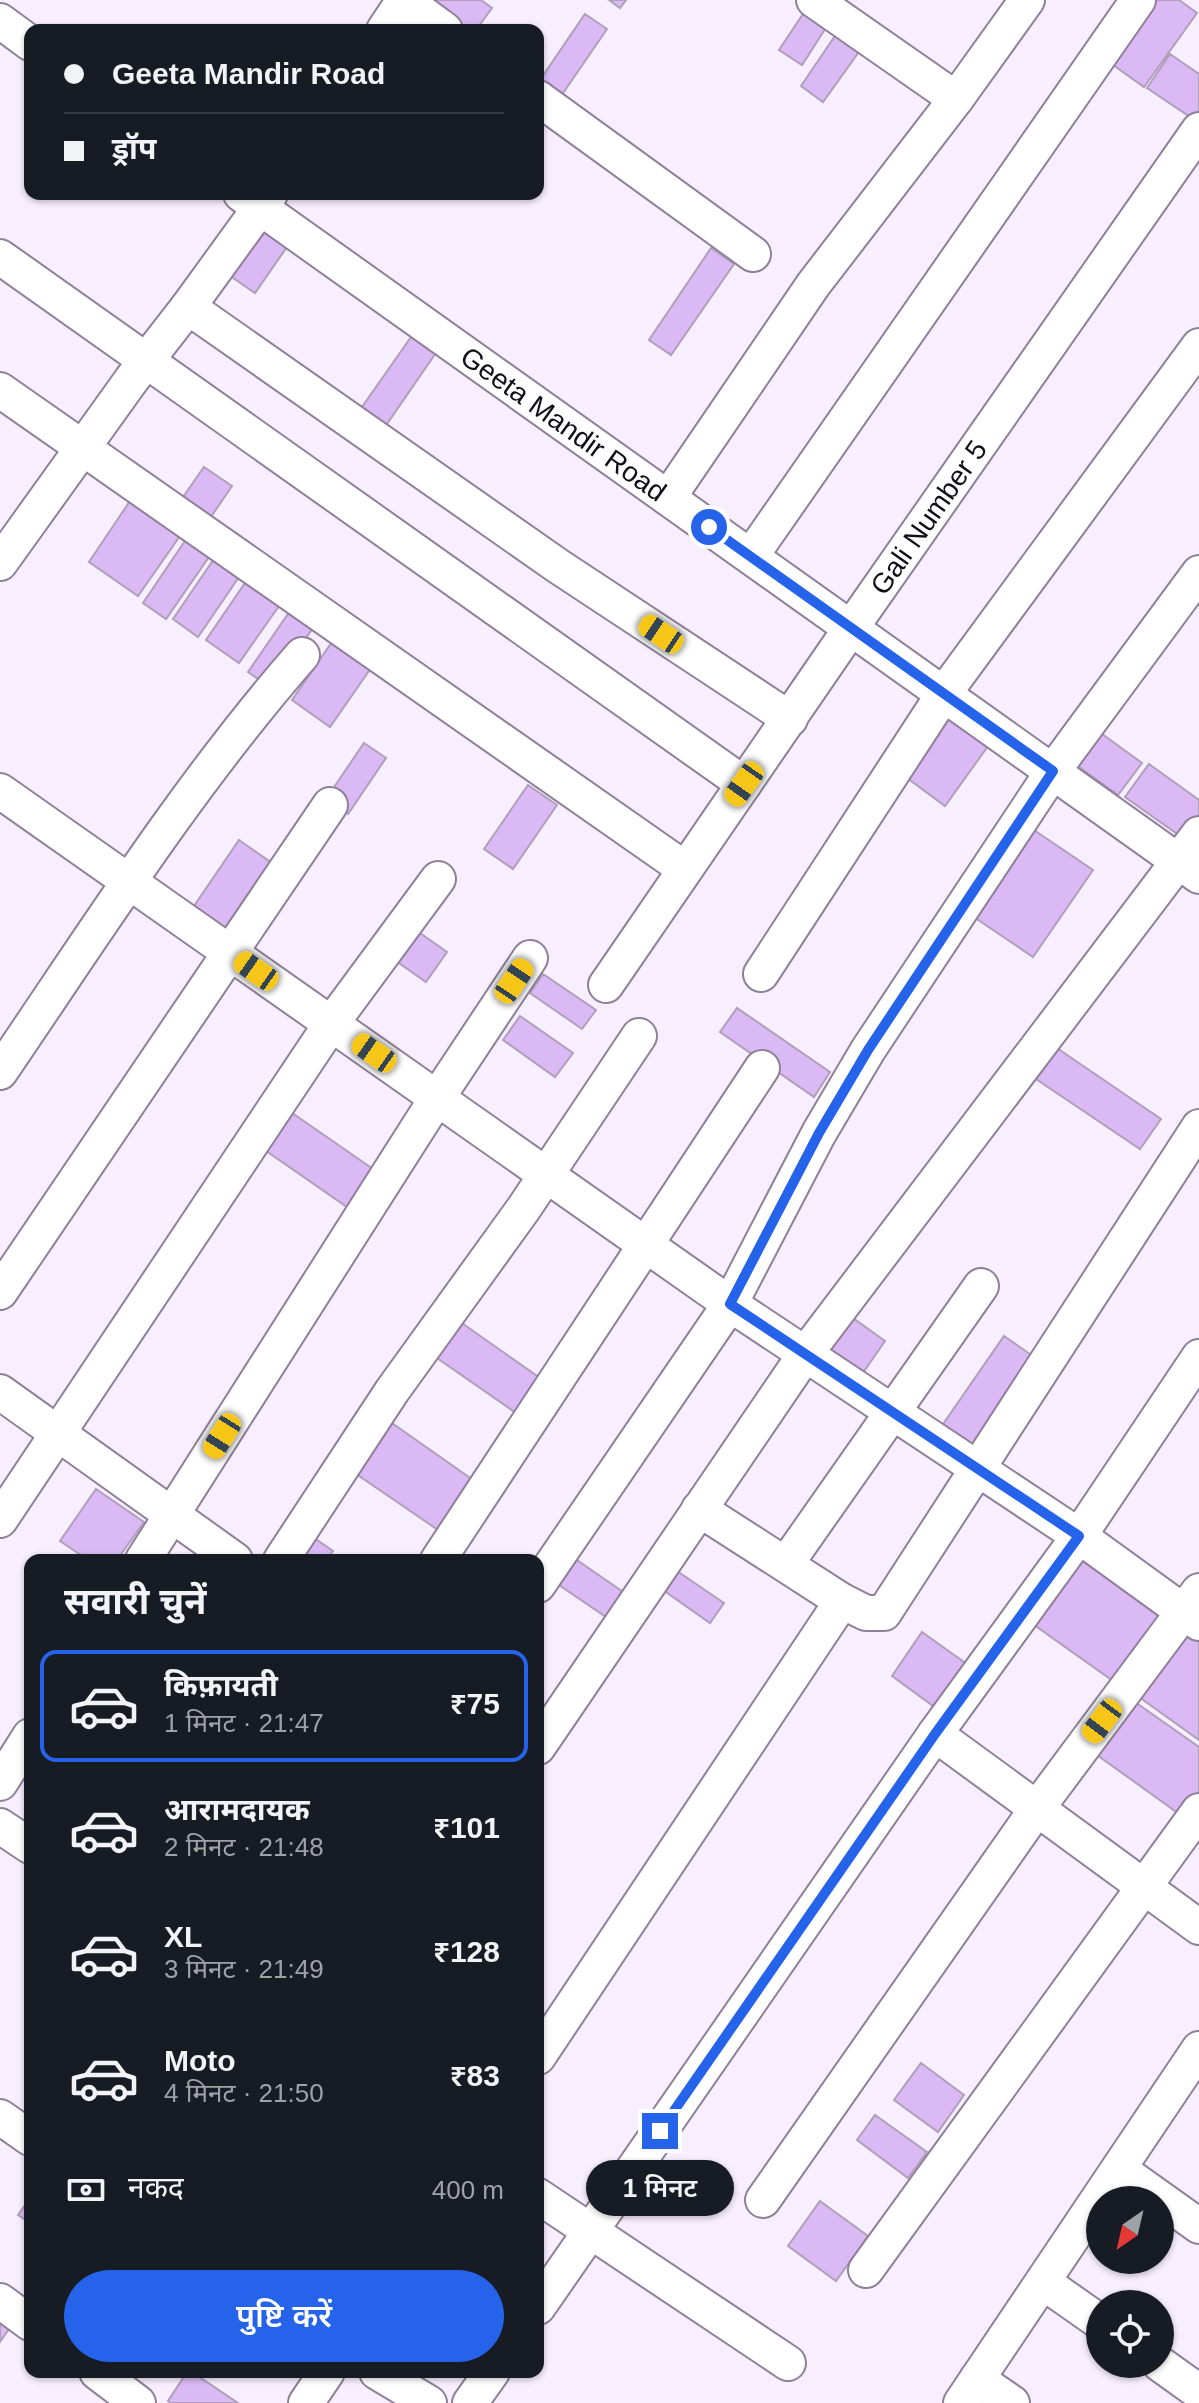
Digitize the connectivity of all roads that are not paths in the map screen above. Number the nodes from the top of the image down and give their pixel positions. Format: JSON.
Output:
{"nodes":[{"id":1,"x":404,"y":0,"type":"edge"},
{"id":2,"x":814,"y":0,"type":"edge"},
{"id":3,"x":1027,"y":0,"type":"edge"},
{"id":4,"x":1138,"y":0,"type":"edge"},
{"id":5,"x":0,"y":21,"type":"edge"},
{"id":6,"x":388,"y":24,"type":"edge"},
{"id":7,"x":437,"y":24,"type":"edge"},
{"id":8,"x":24,"y":39,"type":"edge"},
{"id":9,"x":956,"y":99,"type":"junction"},
{"id":10,"x":544,"y":102,"type":"edge"},
{"id":11,"x":1199,"y":130,"type":"edge"},
{"id":12,"x":256,"y":200,"type":"edge"},
{"id":13,"x":258,"y":200,"type":"edge"},
{"id":14,"x":753,"y":254,"type":"dead end"},
{"id":15,"x":0,"y":257,"type":"edge"},
{"id":16,"x":188,"y":307,"type":"junction"},
{"id":17,"x":1199,"y":346,"type":"edge"},
{"id":18,"x":147,"y":359,"type":"junction"},
{"id":19,"x":0,"y":390,"type":"edge"},
{"id":20,"x":82,"y":448,"type":"junction"},
{"id":21,"x":668,"y":498,"type":"junction"},
{"id":22,"x":751,"y":556,"type":"junction"},
{"id":23,"x":0,"y":563,"type":"edge"},
{"id":24,"x":1199,"y":573,"type":"edge"},
{"id":25,"x":851,"y":628,"type":"junction"},
{"id":26,"x":302,"y":655,"type":"dead end"},
{"id":27,"x":945,"y":692,"type":"junction"},
{"id":28,"x":790,"y":719,"type":"junction"},
{"id":29,"x":1053,"y":771,"type":"junction"},
{"id":30,"x":744,"y":784,"type":"junction"},
{"id":31,"x":0,"y":791,"type":"edge"},
{"id":32,"x":330,"y":805,"type":"dead end"},
{"id":33,"x":1199,"y":834,"type":"edge"},
{"id":34,"x":685,"y":869,"type":"junction"},
{"id":35,"x":1189,"y":869,"type":"edge"},
{"id":36,"x":438,"y":879,"type":"dead end"},
{"id":37,"x":129,"y":882,"type":"junction"},
{"id":38,"x":231,"y":953,"type":"junction"},
{"id":39,"x":530,"y":958,"type":"dead end"},
{"id":40,"x":761,"y":974,"type":"dead end"},
{"id":41,"x":606,"y":985,"type":"dead end"},
{"id":42,"x":331,"y":1024,"type":"junction"},
{"id":43,"x":639,"y":1036,"type":"dead end"},
{"id":44,"x":762,"y":1068,"type":"dead end"},
{"id":45,"x":0,"y":1072,"type":"edge"},
{"id":46,"x":437,"y":1098,"type":"junction"},
{"id":47,"x":1199,"y":1127,"type":"edge"},
{"id":48,"x":546,"y":1175,"type":"junction"},
{"id":49,"x":647,"y":1246,"type":"junction"},
{"id":50,"x":981,"y":1286,"type":"dead end"},
{"id":51,"x":0,"y":1292,"type":"edge"},
{"id":52,"x":730,"y":1304,"type":"junction"},
{"id":53,"x":806,"y":1353,"type":"junction"},
{"id":54,"x":1199,"y":1357,"type":"edge"},
{"id":55,"x":0,"y":1392,"type":"edge"},
{"id":56,"x":893,"y":1411,"type":"junction"},
{"id":57,"x":59,"y":1432,"type":"junction"},
{"id":58,"x":976,"y":1467,"type":"junction"},
{"id":59,"x":699,"y":1509,"type":"junction"},
{"id":60,"x":172,"y":1514,"type":"junction"},
{"id":61,"x":0,"y":1520,"type":"edge"},
{"id":62,"x":1079,"y":1536,"type":"junction"},
{"id":63,"x":147,"y":1554,"type":"edge"},
{"id":64,"x":227,"y":1554,"type":"edge"},
{"id":65,"x":285,"y":1554,"type":"edge"},
{"id":66,"x":442,"y":1554,"type":"edge"},
{"id":67,"x":786,"y":1564,"type":"junction"},
{"id":68,"x":544,"y":1576,"type":"edge"},
{"id":69,"x":842,"y":1601,"type":"junction"},
{"id":70,"x":1194,"y":1608,"type":"edge"},
{"id":71,"x":935,"y":1734,"type":"junction"},
{"id":72,"x":544,"y":1738,"type":"edge"},
{"id":73,"x":24,"y":1745,"type":"edge"},
{"id":74,"x":0,"y":1783,"type":"edge"},
{"id":75,"x":1038,"y":1807,"type":"junction"},
{"id":76,"x":1199,"y":1811,"type":"edge"},
{"id":77,"x":0,"y":1826,"type":"edge"},
{"id":78,"x":24,"y":1842,"type":"edge"},
{"id":79,"x":1144,"y":1885,"type":"junction"},
{"id":80,"x":1199,"y":1927,"type":"edge"},
{"id":81,"x":544,"y":2048,"type":"edge"},
{"id":82,"x":1199,"y":2049,"type":"edge"},
{"id":83,"x":1187,"y":2093,"type":"edge"},
{"id":84,"x":0,"y":2117,"type":"edge"},
{"id":85,"x":24,"y":2134,"type":"edge"},
{"id":86,"x":1119,"y":2169,"type":"junction"},
{"id":87,"x":544,"y":2200,"type":"edge"},
{"id":88,"x":763,"y":2200,"type":"dead end"},
{"id":89,"x":1199,"y":2226,"type":"edge"},
{"id":90,"x":591,"y":2231,"type":"junction"},
{"id":91,"x":866,"y":2270,"type":"dead end"},
{"id":92,"x":1043,"y":2282,"type":"junction"},
{"id":93,"x":544,"y":2298,"type":"edge"},
{"id":94,"x":0,"y":2301,"type":"edge"},
{"id":95,"x":1086,"y":2312,"type":"edge"},
{"id":96,"x":24,"y":2319,"type":"edge"},
{"id":97,"x":788,"y":2363,"type":"dead end"},
{"id":98,"x":1174,"y":2374,"type":"edge"},
{"id":99,"x":105,"y":2378,"type":"edge"},
{"id":100,"x":323,"y":2378,"type":"edge"},
{"id":101,"x":387,"y":2378,"type":"edge"},
{"id":102,"x":488,"y":2378,"type":"edge"},
{"id":103,"x":969,"y":2391,"type":"edge"},
{"id":104,"x":1199,"y":2392,"type":"edge"},
{"id":105,"x":138,"y":2403,"type":"edge"},
{"id":106,"x":306,"y":2403,"type":"edge"},
{"id":107,"x":429,"y":2403,"type":"edge"},
{"id":108,"x":470,"y":2403,"type":"edge"},
{"id":109,"x":1012,"y":2403,"type":"edge"}],
"edges":[{"from":1,"to":6,"type":"street"},
{"from":1,"to":7,"type":"street"},
{"from":2,"to":9,"type":"street"},
{"from":3,"to":9,"type":"street"},
{"from":4,"to":22,"type":"street"},
{"from":5,"to":8,"type":"street"},
{"from":9,"to":21,"type":"street"},
{"from":10,"to":14,"type":"street"},
{"from":11,"to":25,"type":"street","name":"Gali Number 5"},
{"from":12,"to":16,"type":"street"},
{"from":13,"to":21,"type":"street","name":"Geeta Mandir Road"},
{"from":15,"to":18,"type":"street"},
{"from":16,"to":18,"type":"street"},
{"from":16,"to":28,"type":"street"},
{"from":17,"to":27,"type":"street"},
{"from":18,"to":20,"type":"street"},
{"from":18,"to":30,"type":"street"},
{"from":19,"to":20,"type":"street"},
{"from":20,"to":23,"type":"street"},
{"from":20,"to":34,"type":"street"},
{"from":21,"to":22,"type":"street","name":"Geeta Mandir Road"},
{"from":22,"to":25,"type":"street","name":"Geeta Mandir Road"},
{"from":24,"to":29,"type":"street"},
{"from":25,"to":27,"type":"street","name":"Geeta Mandir Road"},
{"from":25,"to":28,"type":"street","name":"Gali Number 5"},
{"from":26,"to":37,"type":"street"},
{"from":27,"to":29,"type":"street","name":"Geeta Mandir Road"},
{"from":27,"to":40,"type":"street"},
{"from":28,"to":30,"type":"street","name":"Gali Number 5"},
{"from":29,"to":35,"type":"street","name":"Geeta Mandir Road"},
{"from":29,"to":52,"type":"street"},
{"from":30,"to":34,"type":"street","name":"Gali Number 5"},
{"from":31,"to":37,"type":"street"},
{"from":32,"to":38,"type":"street"},
{"from":33,"to":35,"type":"street"},
{"from":34,"to":41,"type":"street","name":"Gali Number 5"},
{"from":35,"to":53,"type":"street"},
{"from":36,"to":42,"type":"street"},
{"from":37,"to":38,"type":"street"},
{"from":37,"to":45,"type":"street"},
{"from":38,"to":42,"type":"street"},
{"from":38,"to":51,"type":"street"},
{"from":39,"to":46,"type":"street"},
{"from":42,"to":46,"type":"street"},
{"from":42,"to":57,"type":"street"},
{"from":43,"to":48,"type":"street"},
{"from":44,"to":49,"type":"street"},
{"from":46,"to":48,"type":"street"},
{"from":46,"to":60,"type":"street"},
{"from":47,"to":58,"type":"street"},
{"from":48,"to":49,"type":"street"},
{"from":48,"to":65,"type":"street"},
{"from":49,"to":52,"type":"street"},
{"from":49,"to":66,"type":"street"},
{"from":50,"to":56,"type":"street"},
{"from":52,"to":53,"type":"street"},
{"from":52,"to":68,"type":"street"},
{"from":53,"to":56,"type":"street"},
{"from":53,"to":59,"type":"street"},
{"from":54,"to":62,"type":"street"},
{"from":55,"to":57,"type":"street"},
{"from":56,"to":58,"type":"street"},
{"from":56,"to":67,"type":"street"},
{"from":57,"to":60,"type":"street"},
{"from":57,"to":61,"type":"street"},
{"from":58,"to":62,"type":"street"},
{"from":58,"to":69,"type":"street"},
{"from":59,"to":67,"type":"street"},
{"from":59,"to":72,"type":"street"},
{"from":60,"to":63,"type":"street"},
{"from":60,"to":64,"type":"street"},
{"from":62,"to":70,"type":"street"},
{"from":62,"to":71,"type":"street"},
{"from":67,"to":69,"type":"street"},
{"from":69,"to":81,"type":"street"},
{"from":70,"to":75,"type":"street"},
{"from":71,"to":75,"type":"street"},
{"from":71,"to":90,"type":"street"},
{"from":73,"to":74,"type":"street"},
{"from":75,"to":79,"type":"street"},
{"from":75,"to":88,"type":"street"},
{"from":76,"to":79,"type":"street"},
{"from":77,"to":78,"type":"street"},
{"from":79,"to":80,"type":"street"},
{"from":79,"to":91,"type":"street"},
{"from":82,"to":83,"type":"street"},
{"from":83,"to":86,"type":"street"},
{"from":84,"to":85,"type":"street"},
{"from":86,"to":89,"type":"street"},
{"from":86,"to":92,"type":"street"},
{"from":87,"to":90,"type":"street"},
{"from":90,"to":93,"type":"street"},
{"from":90,"to":97,"type":"street"},
{"from":92,"to":95,"type":"street"},
{"from":92,"to":103,"type":"street"},
{"from":94,"to":96,"type":"street"},
{"from":98,"to":104,"type":"street"},
{"from":99,"to":105,"type":"street"},
{"from":100,"to":106,"type":"street"},
{"from":101,"to":107,"type":"street"},
{"from":102,"to":108,"type":"street"},
{"from":103,"to":109,"type":"street"}]}
